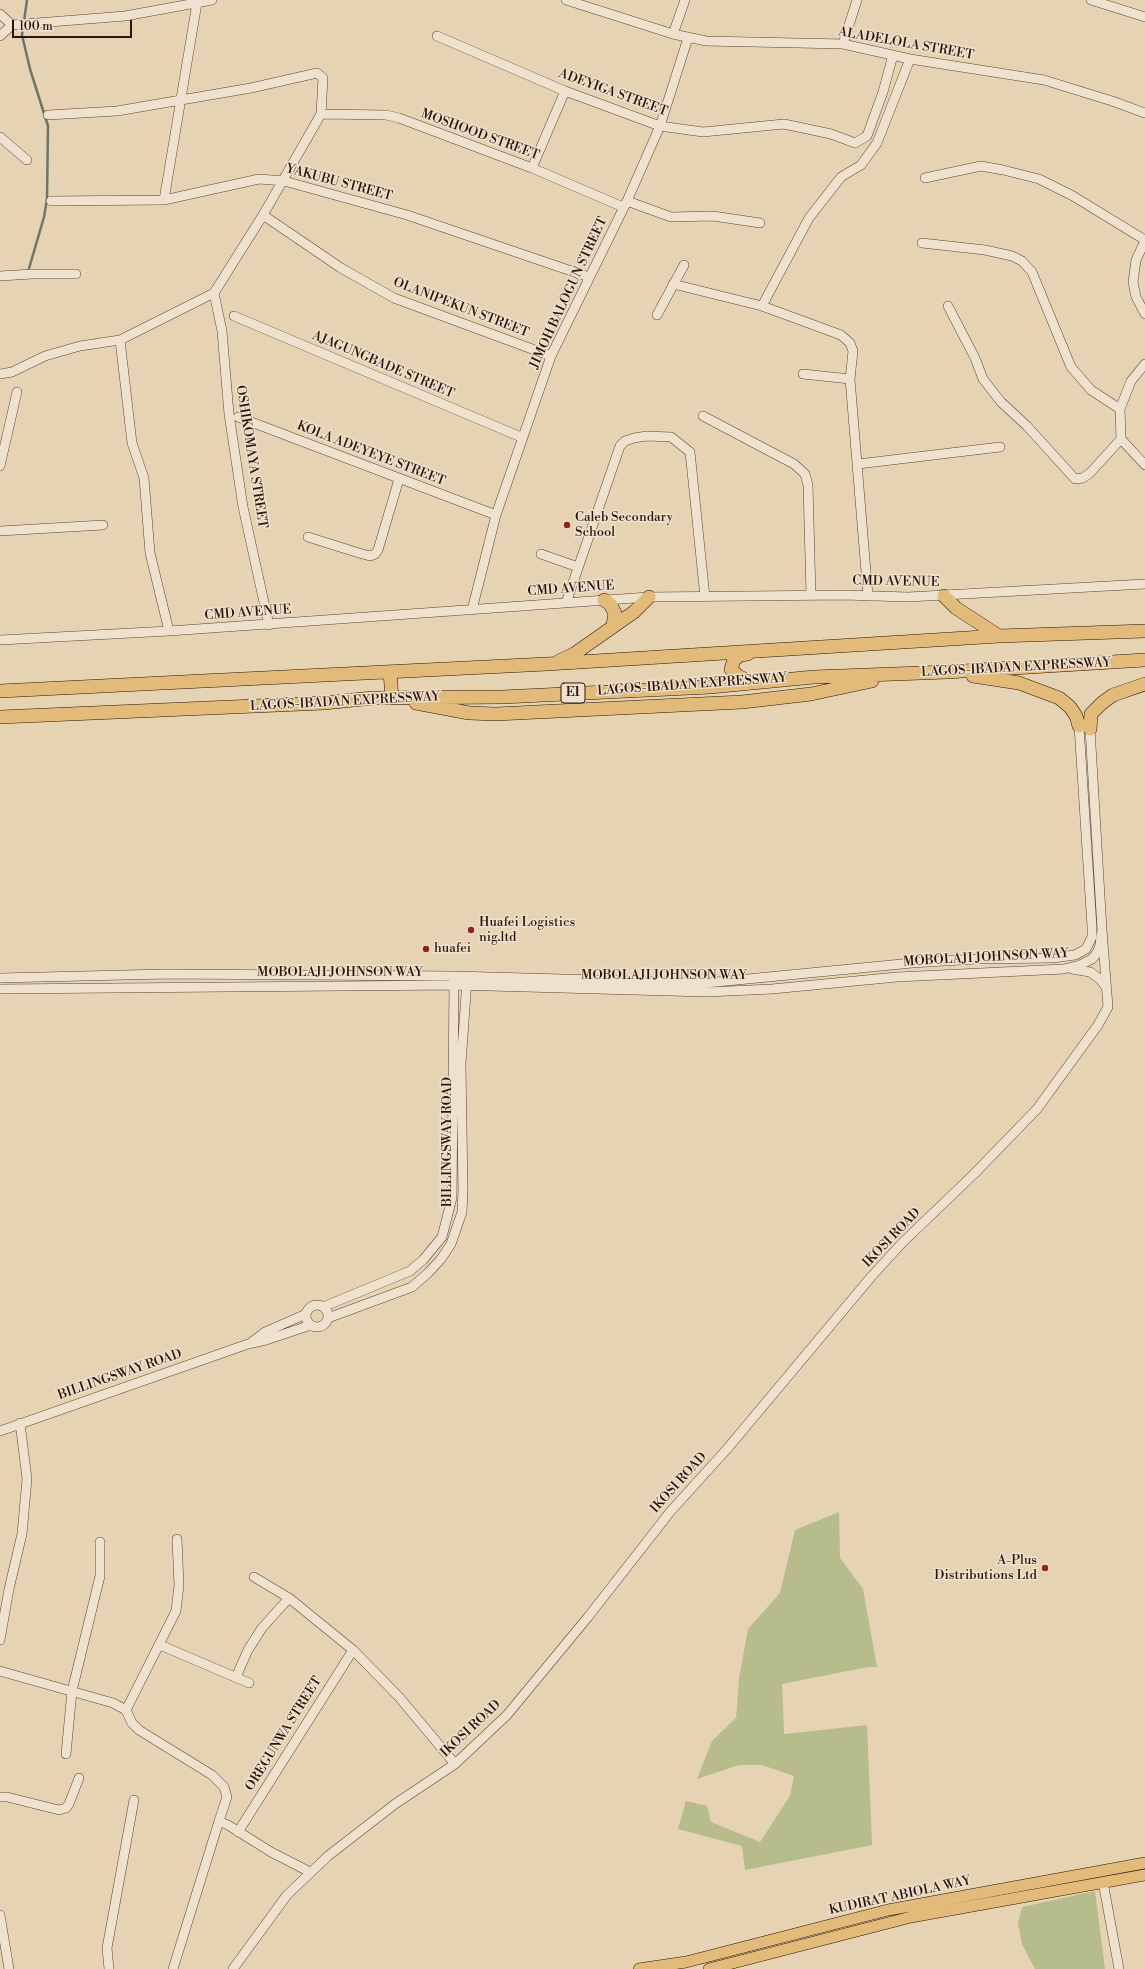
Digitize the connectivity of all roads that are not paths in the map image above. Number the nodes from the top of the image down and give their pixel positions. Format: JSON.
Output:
{"nodes":[{"id":1,"x":212,"y":0,"type":"edge"},
{"id":2,"x":566,"y":0,"type":"edge"},
{"id":3,"x":685,"y":0,"type":"edge"},
{"id":4,"x":857,"y":0,"type":"edge"},
{"id":5,"x":1091,"y":0,"type":"edge"},
{"id":6,"x":198,"y":3,"type":"junction"},
{"id":7,"x":0,"y":14,"type":"edge"},
{"id":8,"x":1145,"y":16,"type":"edge"},
{"id":9,"x":13,"y":25,"type":"junction"},
{"id":10,"x":673,"y":34,"type":"junction"},
{"id":11,"x":0,"y":36,"type":"edge"},
{"id":12,"x":437,"y":36,"type":"dead end"},
{"id":13,"x":688,"y":38,"type":"junction"},
{"id":14,"x":843,"y":44,"type":"junction"},
{"id":15,"x":892,"y":55,"type":"junction"},
{"id":16,"x":910,"y":58,"type":"junction"},
{"id":17,"x":564,"y":91,"type":"junction"},
{"id":18,"x":182,"y":99,"type":"junction"},
{"id":19,"x":1145,"y":113,"type":"edge"},
{"id":20,"x":321,"y":114,"type":"junction"},
{"id":21,"x":48,"y":115,"type":"dead end"},
{"id":22,"x":660,"y":126,"type":"junction"},
{"id":23,"x":0,"y":137,"type":"edge"},
{"id":24,"x":27,"y":160,"type":"dead end"},
{"id":25,"x":532,"y":168,"type":"junction"},
{"id":26,"x":925,"y":178,"type":"dead end"},
{"id":27,"x":284,"y":181,"type":"junction"},
{"id":28,"x":164,"y":200,"type":"junction"},
{"id":29,"x":51,"y":201,"type":"dead end"},
{"id":30,"x":625,"y":204,"type":"junction"},
{"id":31,"x":263,"y":215,"type":"junction"},
{"id":32,"x":760,"y":223,"type":"dead end"},
{"id":33,"x":1145,"y":241,"type":"edge"},
{"id":34,"x":922,"y":243,"type":"dead end"},
{"id":35,"x":684,"y":265,"type":"dead end"},
{"id":36,"x":76,"y":274,"type":"dead end"},
{"id":37,"x":0,"y":276,"type":"edge"},
{"id":38,"x":589,"y":277,"type":"junction"},
{"id":39,"x":674,"y":284,"type":"junction"},
{"id":40,"x":214,"y":293,"type":"junction"},
{"id":41,"x":762,"y":306,"type":"junction"},
{"id":42,"x":948,"y":306,"type":"dead end"},
{"id":43,"x":1145,"y":314,"type":"edge"},
{"id":44,"x":657,"y":315,"type":"dead end"},
{"id":45,"x":234,"y":316,"type":"dead end"},
{"id":46,"x":120,"y":340,"type":"junction"},
{"id":47,"x":551,"y":356,"type":"junction"},
{"id":48,"x":1145,"y":364,"type":"edge"},
{"id":49,"x":0,"y":374,"type":"edge"},
{"id":50,"x":802,"y":374,"type":"dead end"},
{"id":51,"x":850,"y":379,"type":"junction"},
{"id":52,"x":17,"y":392,"type":"dead end"},
{"id":53,"x":1120,"y":409,"type":"junction"},
{"id":54,"x":703,"y":416,"type":"dead end"},
{"id":55,"x":238,"y":417,"type":"dead end"},
{"id":56,"x":521,"y":437,"type":"junction"},
{"id":57,"x":1121,"y":439,"type":"junction"},
{"id":58,"x":1000,"y":447,"type":"dead end"},
{"id":59,"x":858,"y":464,"type":"junction"},
{"id":60,"x":1145,"y":465,"type":"edge"},
{"id":61,"x":0,"y":466,"type":"edge"},
{"id":62,"x":399,"y":479,"type":"junction"},
{"id":63,"x":496,"y":515,"type":"junction"},
{"id":64,"x":103,"y":525,"type":"dead end"},
{"id":65,"x":0,"y":531,"type":"edge"},
{"id":66,"x":308,"y":537,"type":"dead end"},
{"id":67,"x":541,"y":554,"type":"dead end"},
{"id":68,"x":578,"y":567,"type":"junction"},
{"id":69,"x":1145,"y":584,"type":"edge"},
{"id":70,"x":811,"y":595,"type":"junction"},
{"id":71,"x":868,"y":596,"type":"junction"},
{"id":72,"x":944,"y":596,"type":"junction"},
{"id":73,"x":649,"y":597,"type":"junction"},
{"id":74,"x":705,"y":597,"type":"junction"},
{"id":75,"x":604,"y":600,"type":"junction"},
{"id":76,"x":566,"y":603,"type":"junction"},
{"id":77,"x":472,"y":610,"type":"junction"},
{"id":78,"x":269,"y":625,"type":"junction"},
{"id":79,"x":613,"y":625,"type":"junction"},
{"id":80,"x":169,"y":631,"type":"junction"},
{"id":81,"x":1145,"y":631,"type":"edge"},
{"id":82,"x":999,"y":636,"type":"junction"},
{"id":83,"x":0,"y":640,"type":"edge"},
{"id":84,"x":761,"y":651,"type":"junction"},
{"id":85,"x":1145,"y":660,"type":"edge"},
{"id":86,"x":547,"y":664,"type":"junction"},
{"id":87,"x":390,"y":672,"type":"junction"},
{"id":88,"x":948,"y":672,"type":"junction"},
{"id":89,"x":886,"y":675,"type":"junction"},
{"id":90,"x":751,"y":682,"type":"junction"},
{"id":91,"x":1145,"y":684,"type":"edge"},
{"id":92,"x":0,"y":691,"type":"edge"},
{"id":93,"x":392,"y":698,"type":"junction"},
{"id":94,"x":406,"y":698,"type":"junction"},
{"id":95,"x":0,"y":718,"type":"edge"},
{"id":96,"x":1084,"y":727,"type":"junction"},
{"id":97,"x":1091,"y":941,"type":"junction"},
{"id":98,"x":1102,"y":946,"type":"junction"},
{"id":99,"x":1078,"y":954,"type":"junction"},
{"id":100,"x":1083,"y":964,"type":"junction"},
{"id":101,"x":1064,"y":969,"type":"junction"},
{"id":102,"x":1090,"y":972,"type":"junction"},
{"id":103,"x":0,"y":978,"type":"edge"},
{"id":104,"x":454,"y":981,"type":"junction"},
{"id":105,"x":467,"y":981,"type":"junction"},
{"id":106,"x":1105,"y":986,"type":"junction"},
{"id":107,"x":0,"y":989,"type":"edge"},
{"id":108,"x":323,"y":1307,"type":"junction"},
{"id":109,"x":306,"y":1314,"type":"junction"},
{"id":110,"x":328,"y":1318,"type":"junction"},
{"id":111,"x":311,"y":1325,"type":"junction"},
{"id":112,"x":248,"y":1344,"type":"junction"},
{"id":113,"x":20,"y":1423,"type":"junction"},
{"id":114,"x":0,"y":1431,"type":"edge"},
{"id":115,"x":177,"y":1539,"type":"dead end"},
{"id":116,"x":100,"y":1542,"type":"dead end"},
{"id":117,"x":254,"y":1577,"type":"dead end"},
{"id":118,"x":289,"y":1598,"type":"junction"},
{"id":119,"x":0,"y":1640,"type":"edge"},
{"id":120,"x":160,"y":1645,"type":"junction"},
{"id":121,"x":353,"y":1650,"type":"junction"},
{"id":122,"x":0,"y":1671,"type":"edge"},
{"id":123,"x":236,"y":1677,"type":"junction"},
{"id":124,"x":249,"y":1683,"type":"dead end"},
{"id":125,"x":72,"y":1691,"type":"junction"},
{"id":126,"x":126,"y":1710,"type":"junction"},
{"id":127,"x":66,"y":1754,"type":"dead end"},
{"id":128,"x":455,"y":1764,"type":"junction"},
{"id":129,"x":78,"y":1778,"type":"dead end"},
{"id":130,"x":0,"y":1797,"type":"edge"},
{"id":131,"x":134,"y":1800,"type":"dead end"},
{"id":132,"x":219,"y":1821,"type":"junction"},
{"id":133,"x":238,"y":1832,"type":"junction"},
{"id":134,"x":1145,"y":1863,"type":"edge"},
{"id":135,"x":310,"y":1872,"type":"junction"},
{"id":136,"x":1145,"y":1875,"type":"edge"},
{"id":137,"x":1104,"y":1882,"type":"junction"},
{"id":138,"x":0,"y":1915,"type":"edge"},
{"id":139,"x":3,"y":1951,"type":"edge"},
{"id":140,"x":675,"y":1966,"type":"edge"},
{"id":141,"x":687,"y":1966,"type":"edge"},
{"id":142,"x":9,"y":1969,"type":"edge"},
{"id":143,"x":109,"y":1969,"type":"edge"},
{"id":144,"x":172,"y":1969,"type":"edge"},
{"id":145,"x":234,"y":1969,"type":"edge"},
{"id":146,"x":639,"y":1969,"type":"edge"},
{"id":147,"x":709,"y":1969,"type":"edge"},
{"id":148,"x":1119,"y":1969,"type":"edge"}],
"edges":[{"from":1,"to":6,"type":"street"},
{"from":2,"to":10,"type":"street","name":"ALADELOLA STREET"},
{"from":3,"to":10,"type":"street"},
{"from":4,"to":14,"type":"street"},
{"from":5,"to":8,"type":"street"},
{"from":6,"to":9,"type":"street"},
{"from":6,"to":18,"type":"street"},
{"from":7,"to":9,"type":"street"},
{"from":9,"to":11,"type":"street"},
{"from":10,"to":13,"type":"street","name":"ALADELOLA STREET"},
{"from":12,"to":17,"type":"street","name":"ADEYIGA STREET"},
{"from":13,"to":14,"type":"street","name":"ALADELOLA STREET"},
{"from":13,"to":22,"type":"street","name":"JIMOH BALOGUN STREET"},
{"from":14,"to":15,"type":"street","name":"ALADELOLA STREET"},
{"from":15,"to":16,"type":"street","name":"ALADELOLA STREET"},
{"from":15,"to":22,"type":"street","name":"ADEYIGA STREET"},
{"from":16,"to":19,"type":"street","name":"ALADELOLA STREET"},
{"from":16,"to":41,"type":"street"},
{"from":17,"to":22,"type":"street","name":"ADEYIGA STREET"},
{"from":17,"to":25,"type":"street"},
{"from":18,"to":20,"type":"street"},
{"from":18,"to":21,"type":"street"},
{"from":18,"to":28,"type":"street"},
{"from":20,"to":25,"type":"street","name":"MOSHOOD STREET"},
{"from":20,"to":27,"type":"street"},
{"from":22,"to":30,"type":"street","name":"JIMOH BALOGUN STREET"},
{"from":23,"to":24,"type":"street"},
{"from":25,"to":30,"type":"street","name":"MOSHOOD STREET"},
{"from":26,"to":33,"type":"street"},
{"from":27,"to":28,"type":"street","name":"YAKUBU STREET"},
{"from":27,"to":31,"type":"street"},
{"from":27,"to":38,"type":"street","name":"YAKUBU STREET"},
{"from":28,"to":29,"type":"street","name":"YAKUBU STREET"},
{"from":30,"to":32,"type":"street","name":"MOSHOOD STREET"},
{"from":30,"to":38,"type":"street","name":"JIMOH BALOGUN STREET"},
{"from":31,"to":40,"type":"street"},
{"from":31,"to":47,"type":"street","name":"OLANIPEKUN STREET"},
{"from":33,"to":43,"type":"street"},
{"from":34,"to":53,"type":"street"},
{"from":35,"to":39,"type":"street"},
{"from":36,"to":37,"type":"street"},
{"from":38,"to":47,"type":"street","name":"JIMOH BALOGUN STREET"},
{"from":39,"to":41,"type":"street"},
{"from":39,"to":44,"type":"street"},
{"from":40,"to":46,"type":"street"},
{"from":40,"to":78,"type":"street","name":"OSHIKOMAYA STREET"},
{"from":41,"to":51,"type":"street"},
{"from":42,"to":57,"type":"street"},
{"from":45,"to":56,"type":"street","name":"AJAGUNGBADE STREET"},
{"from":46,"to":49,"type":"street"},
{"from":46,"to":80,"type":"street"},
{"from":47,"to":56,"type":"street","name":"JIMOH BALOGUN STREET"},
{"from":48,"to":53,"type":"street"},
{"from":50,"to":51,"type":"street"},
{"from":51,"to":59,"type":"street"},
{"from":52,"to":61,"type":"street"},
{"from":53,"to":57,"type":"street"},
{"from":54,"to":70,"type":"street"},
{"from":55,"to":62,"type":"street","name":"KOLA ADEYEYE STREET"},
{"from":56,"to":63,"type":"street","name":"JIMOH BALOGUN STREET"},
{"from":57,"to":60,"type":"street"},
{"from":58,"to":59,"type":"street"},
{"from":59,"to":71,"type":"street"},
{"from":62,"to":63,"type":"street","name":"KOLA ADEYEYE STREET"},
{"from":62,"to":66,"type":"street"},
{"from":63,"to":77,"type":"street","name":"JIMOH BALOGUN STREET"},
{"from":64,"to":65,"type":"street"},
{"from":67,"to":68,"type":"street"},
{"from":68,"to":74,"type":"street"},
{"from":68,"to":76,"type":"street"},
{"from":69,"to":72,"type":"street","name":"CMD AVENUE"},
{"from":70,"to":71,"type":"street","name":"CMD AVENUE"},
{"from":70,"to":74,"type":"street","name":"CMD AVENUE"},
{"from":71,"to":72,"type":"street","name":"CMD AVENUE"},
{"from":72,"to":82,"type":"highway"},
{"from":73,"to":74,"type":"street","name":"CMD AVENUE"},
{"from":73,"to":75,"type":"street","name":"CMD AVENUE"},
{"from":73,"to":79,"type":"highway"},
{"from":75,"to":76,"type":"street","name":"CMD AVENUE"},
{"from":75,"to":79,"type":"highway"},
{"from":76,"to":77,"type":"street","name":"CMD AVENUE"},
{"from":77,"to":78,"type":"street","name":"CMD AVENUE"},
{"from":78,"to":80,"type":"street","name":"CMD AVENUE"},
{"from":79,"to":86,"type":"highway"},
{"from":80,"to":83,"type":"street","name":"CMD AVENUE"},
{"from":81,"to":82,"type":"highway","number":"E1"},
{"from":82,"to":84,"type":"highway","number":"E1"},
{"from":84,"to":86,"type":"highway","number":"E1"},
{"from":84,"to":90,"type":"highway"},
{"from":85,"to":88,"type":"highway","name":"LAGOS-IBADAN EXPRESSWAY","number":"E1"},
{"from":86,"to":87,"type":"highway","number":"E1"},
{"from":87,"to":92,"type":"highway","number":"E1"},
{"from":87,"to":93,"type":"highway"},
{"from":88,"to":89,"type":"highway","name":"LAGOS-IBADAN EXPRESSWAY","number":"E1"},
{"from":88,"to":96,"type":"highway"},
{"from":89,"to":90,"type":"highway","name":"LAGOS-IBADAN EXPRESSWAY","number":"E1"},
{"from":89,"to":94,"type":"highway"},
{"from":90,"to":94,"type":"highway","name":"LAGOS-IBADAN EXPRESSWAY","number":"E1"},
{"from":91,"to":96,"type":"highway"},
{"from":93,"to":94,"type":"highway","name":"LAGOS-IBADAN EXPRESSWAY","number":"E1"},
{"from":93,"to":95,"type":"highway","name":"LAGOS-IBADAN EXPRESSWAY","number":"E1"},
{"from":96,"to":97,"type":"street"},
{"from":96,"to":98,"type":"street","name":"MOBOLAJI JOHNSON WAY"},
{"from":97,"to":98,"type":"street"},
{"from":97,"to":99,"type":"street","name":"MOBOLAJI JOHNSON WAY"},
{"from":98,"to":100,"type":"street","name":"MOBOLAJI JOHNSON WAY"},
{"from":98,"to":106,"type":"street","name":"IKOSI ROAD"},
{"from":99,"to":100,"type":"street"},
{"from":99,"to":105,"type":"street","name":"MOBOLAJI JOHNSON WAY"},
{"from":100,"to":101,"type":"street","name":"MOBOLAJI JOHNSON WAY"},
{"from":100,"to":102,"type":"street"},
{"from":101,"to":102,"type":"street"},
{"from":101,"to":105,"type":"street","name":"MOBOLAJI JOHNSON WAY"},
{"from":102,"to":106,"type":"street"},
{"from":103,"to":104,"type":"street","name":"MOBOLAJI JOHNSON WAY"},
{"from":104,"to":105,"type":"street","name":"MOBOLAJI JOHNSON WAY"},
{"from":104,"to":107,"type":"street","name":"MOBOLAJI JOHNSON WAY"},
{"from":104,"to":108,"type":"street","name":"BILLINGSWAY ROAD"},
{"from":105,"to":110,"type":"street","name":"BILLINGSWAY ROAD"},
{"from":106,"to":128,"type":"street","name":"IKOSI ROAD"},
{"from":108,"to":109,"type":"street"},
{"from":108,"to":110,"type":"street"},
{"from":109,"to":111,"type":"street"},
{"from":109,"to":112,"type":"street","name":"BILLINGSWAY ROAD"},
{"from":110,"to":111,"type":"street"},
{"from":111,"to":112,"type":"street","name":"BILLINGSWAY ROAD"},
{"from":112,"to":113,"type":"street","name":"BILLINGSWAY ROAD"},
{"from":113,"to":114,"type":"street","name":"BILLINGSWAY ROAD"},
{"from":113,"to":119,"type":"street"},
{"from":115,"to":120,"type":"street"},
{"from":116,"to":125,"type":"street"},
{"from":117,"to":118,"type":"street"},
{"from":118,"to":121,"type":"street"},
{"from":118,"to":123,"type":"street"},
{"from":120,"to":123,"type":"street"},
{"from":120,"to":126,"type":"street"},
{"from":121,"to":128,"type":"street"},
{"from":121,"to":133,"type":"street","name":"OREGUNWA STREET"},
{"from":122,"to":125,"type":"street"},
{"from":123,"to":124,"type":"street"},
{"from":125,"to":126,"type":"street"},
{"from":125,"to":127,"type":"street"},
{"from":126,"to":132,"type":"street"},
{"from":128,"to":135,"type":"street","name":"IKOSI ROAD"},
{"from":129,"to":130,"type":"street"},
{"from":131,"to":143,"type":"street"},
{"from":132,"to":133,"type":"street"},
{"from":132,"to":144,"type":"street"},
{"from":133,"to":135,"type":"street"},
{"from":134,"to":141,"type":"main road","name":"KUDIRAT ABIOLA WAY"},
{"from":135,"to":145,"type":"street","name":"IKOSI ROAD"},
{"from":136,"to":137,"type":"main road","name":"KUDIRAT ABIOLA WAY"},
{"from":137,"to":147,"type":"main road","name":"KUDIRAT ABIOLA WAY"},
{"from":137,"to":148,"type":"street"},
{"from":138,"to":139,"type":"street"},
{"from":139,"to":142,"type":"street"},
{"from":140,"to":141,"type":"main road","name":"KUDIRAT ABIOLA WAY"},
{"from":140,"to":146,"type":"main road","name":"KUDIRAT ABIOLA WAY"}]}
